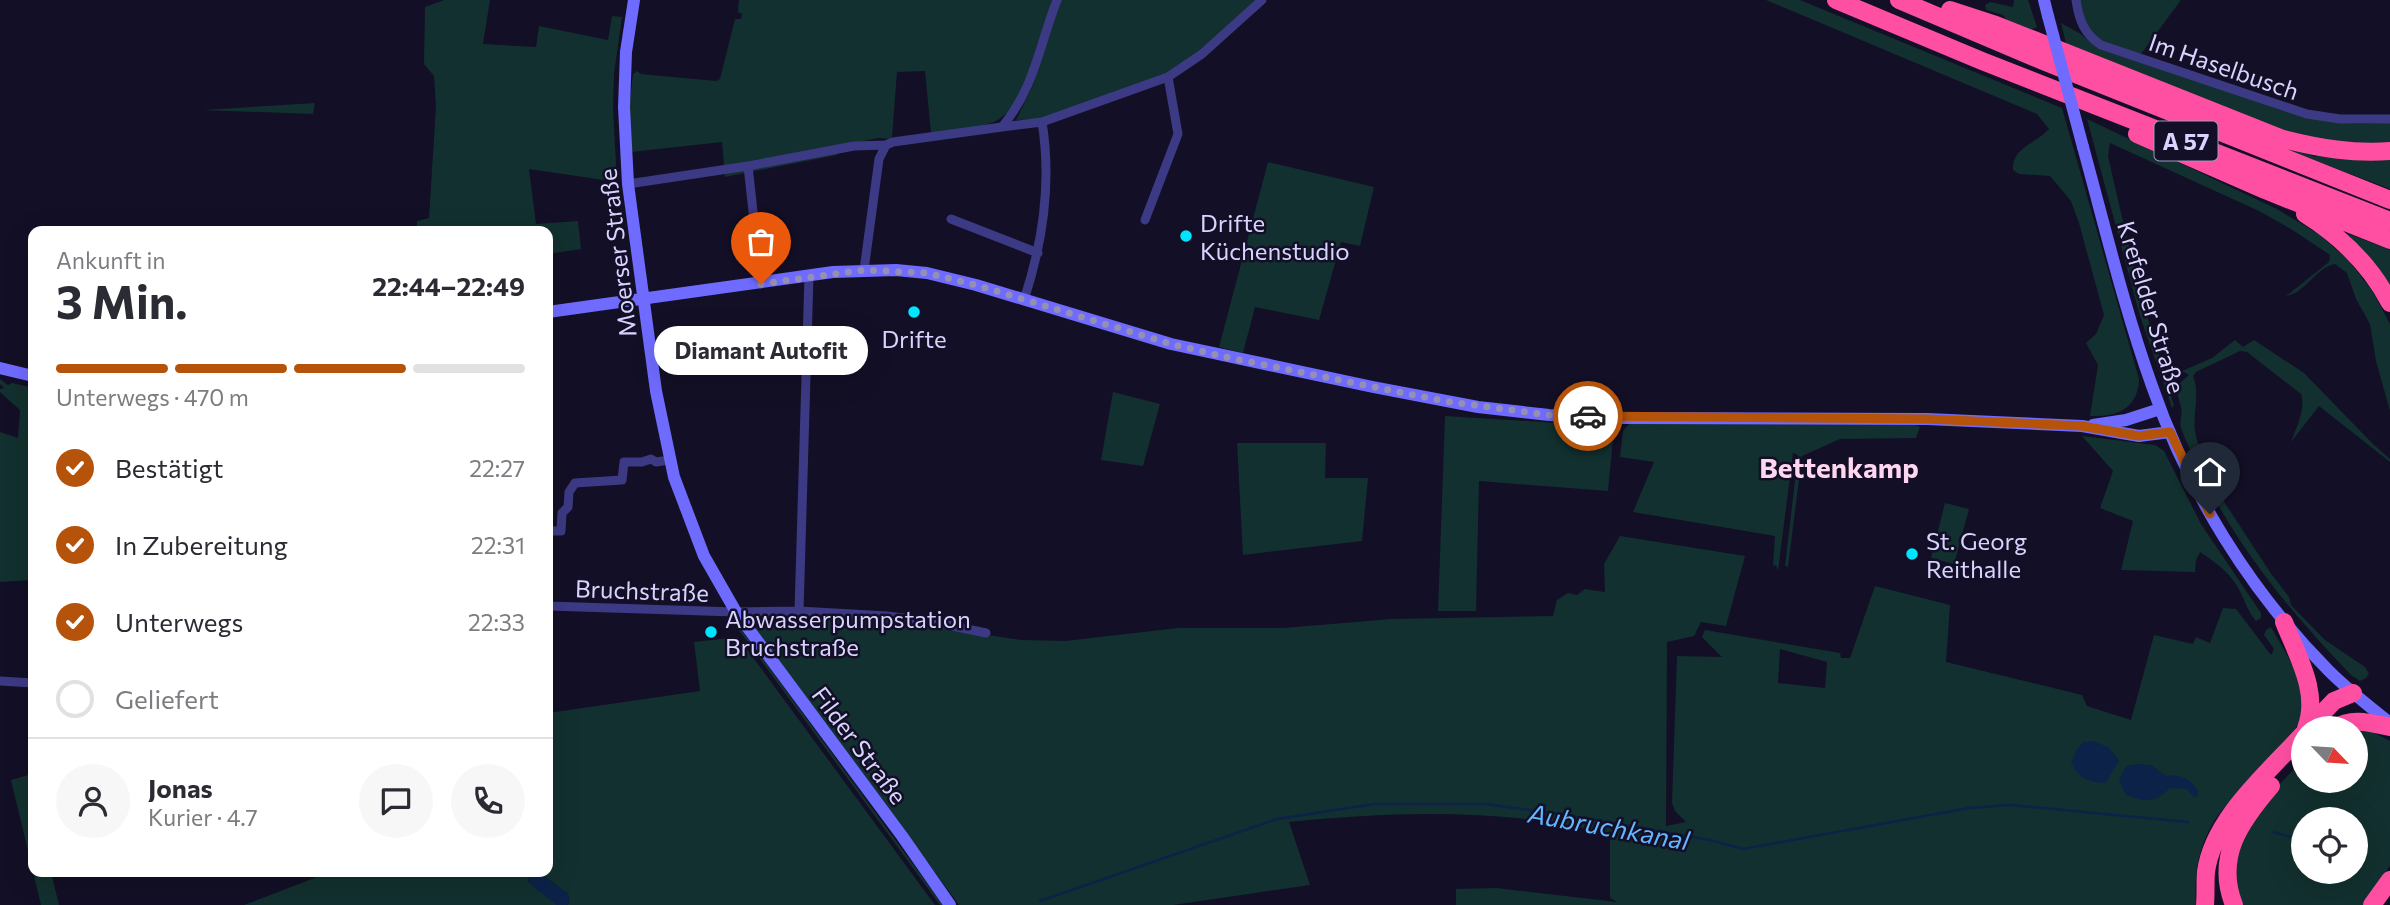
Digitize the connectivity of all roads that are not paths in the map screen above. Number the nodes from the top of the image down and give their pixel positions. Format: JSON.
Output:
{"nodes":[{"id":1,"x":634,"y":0,"type":"edge"},
{"id":2,"x":1057,"y":0,"type":"edge"},
{"id":3,"x":1262,"y":0,"type":"edge"},
{"id":4,"x":1836,"y":0,"type":"edge"},
{"id":5,"x":1899,"y":0,"type":"edge"},
{"id":6,"x":1919,"y":0,"type":"edge"},
{"id":7,"x":2044,"y":0,"type":"edge"},
{"id":8,"x":2076,"y":0,"type":"edge"},
{"id":9,"x":1982,"y":61,"type":"junction"},
{"id":10,"x":1168,"y":78,"type":"junction"},
{"id":11,"x":2390,"y":120,"type":"edge"},
{"id":12,"x":1042,"y":122,"type":"junction"},
{"id":13,"x":1002,"y":127,"type":"junction"},
{"id":14,"x":886,"y":145,"type":"junction"},
{"id":15,"x":2390,"y":151,"type":"edge"},
{"id":16,"x":2189,"y":158,"type":"junction"},
{"id":17,"x":748,"y":166,"type":"junction"},
{"id":18,"x":628,"y":184,"type":"junction"},
{"id":19,"x":2390,"y":200,"type":"edge"},
{"id":20,"x":951,"y":219,"type":"dead end"},
{"id":21,"x":1145,"y":220,"type":"dead end"},
{"id":22,"x":2390,"y":221,"type":"edge"},
{"id":23,"x":2390,"y":240,"type":"edge"},
{"id":24,"x":1038,"y":253,"type":"junction"},
{"id":25,"x":864,"y":270,"type":"junction"},
{"id":26,"x":809,"y":276,"type":"junction"},
{"id":27,"x":761,"y":284,"type":"junction"},
{"id":28,"x":644,"y":297,"type":"junction"},
{"id":29,"x":1024,"y":300,"type":"junction"},
{"id":30,"x":2390,"y":303,"type":"edge"},
{"id":31,"x":553,"y":311,"type":"edge"},
{"id":32,"x":0,"y":368,"type":"edge"},
{"id":33,"x":28,"y":375,"type":"edge"},
{"id":34,"x":2160,"y":409,"type":"junction"},
{"id":35,"x":2082,"y":426,"type":"junction"},
{"id":36,"x":2170,"y":432,"type":"junction"},
{"id":37,"x":663,"y":461,"type":"dead end"},
{"id":38,"x":553,"y":531,"type":"edge"},
{"id":39,"x":553,"y":606,"type":"edge"},
{"id":40,"x":799,"y":611,"type":"junction"},
{"id":41,"x":736,"y":612,"type":"junction"},
{"id":42,"x":2284,"y":622,"type":"junction"},
{"id":43,"x":986,"y":633,"type":"dead end"},
{"id":44,"x":0,"y":681,"type":"edge"},
{"id":45,"x":28,"y":683,"type":"edge"},
{"id":46,"x":2353,"y":693,"type":"junction"},
{"id":47,"x":2310,"y":716,"type":"edge"},
{"id":48,"x":2319,"y":716,"type":"edge"},
{"id":49,"x":2333,"y":716,"type":"edge"},
{"id":50,"x":2368,"y":723,"type":"edge"},
{"id":51,"x":2390,"y":725,"type":"edge"},
{"id":52,"x":2291,"y":747,"type":"edge"},
{"id":53,"x":2291,"y":764,"type":"edge"},
{"id":54,"x":2390,"y":880,"type":"edge"},
{"id":55,"x":2390,"y":895,"type":"edge"},
{"id":56,"x":950,"y":905,"type":"edge"},
{"id":57,"x":2206,"y":905,"type":"edge"},
{"id":58,"x":2234,"y":905,"type":"edge"},
{"id":59,"x":2372,"y":905,"type":"edge"},
{"id":60,"x":2386,"y":905,"type":"edge"}],
"edges":[{"from":1,"to":18,"type":"main road","name":"Moerser Straße"},
{"from":2,"to":13,"type":"street"},
{"from":3,"to":10,"type":"street"},
{"from":4,"to":9,"type":"highway","number":"A 57"},
{"from":5,"to":19,"type":"highway","number":"A 57"},
{"from":6,"to":15,"type":"highway"},
{"from":7,"to":34,"type":"main road","name":"Krefelder Straße","bridge":true},
{"from":8,"to":11,"type":"street","name":"Im Haselbusch"},
{"from":9,"to":16,"type":"highway"},
{"from":9,"to":22,"type":"highway","number":"A 57"},
{"from":10,"to":12,"type":"street"},
{"from":10,"to":21,"type":"street"},
{"from":12,"to":13,"type":"street"},
{"from":12,"to":24,"type":"street"},
{"from":13,"to":14,"type":"street"},
{"from":14,"to":17,"type":"street"},
{"from":14,"to":25,"type":"street"},
{"from":16,"to":23,"type":"highway"},
{"from":16,"to":30,"type":"highway"},
{"from":17,"to":18,"type":"street"},
{"from":17,"to":27,"type":"street"},
{"from":18,"to":28,"type":"main road","name":"Moerser Straße"},
{"from":20,"to":24,"type":"street"},
{"from":24,"to":29,"type":"street"},
{"from":25,"to":26,"type":"main road"},
{"from":25,"to":29,"type":"main road"},
{"from":26,"to":27,"type":"main road"},
{"from":26,"to":40,"type":"street"},
{"from":27,"to":28,"type":"main road"},
{"from":28,"to":31,"type":"main road"},
{"from":28,"to":41,"type":"main road","name":"Moerser Straße"},
{"from":29,"to":35,"type":"main road"},
{"from":32,"to":33,"type":"main road"},
{"from":34,"to":35,"type":"main road"},
{"from":34,"to":36,"type":"main road","name":"Krefelder Straße"},
{"from":35,"to":36,"type":"main road"},
{"from":36,"to":42,"type":"main road","name":"Krefelder Straße"},
{"from":37,"to":38,"type":"street"},
{"from":39,"to":41,"type":"street","name":"Bruchstraße"},
{"from":40,"to":41,"type":"street","name":"Bruchstraße"},
{"from":40,"to":43,"type":"street","name":"Bruchstraße"},
{"from":41,"to":56,"type":"main road","name":"Filder Straße"},
{"from":42,"to":46,"type":"main road","name":"Krefelder Straße"},
{"from":42,"to":47,"type":"highway"},
{"from":44,"to":45,"type":"street"},
{"from":46,"to":48,"type":"highway"},
{"from":46,"to":49,"type":"highway"},
{"from":46,"to":51,"type":"main road","name":"Krefelder Straße"},
{"from":50,"to":51,"type":"highway"},
{"from":52,"to":57,"type":"highway"},
{"from":53,"to":58,"type":"highway"},
{"from":54,"to":59,"type":"highway"},
{"from":55,"to":60,"type":"highway"}]}
